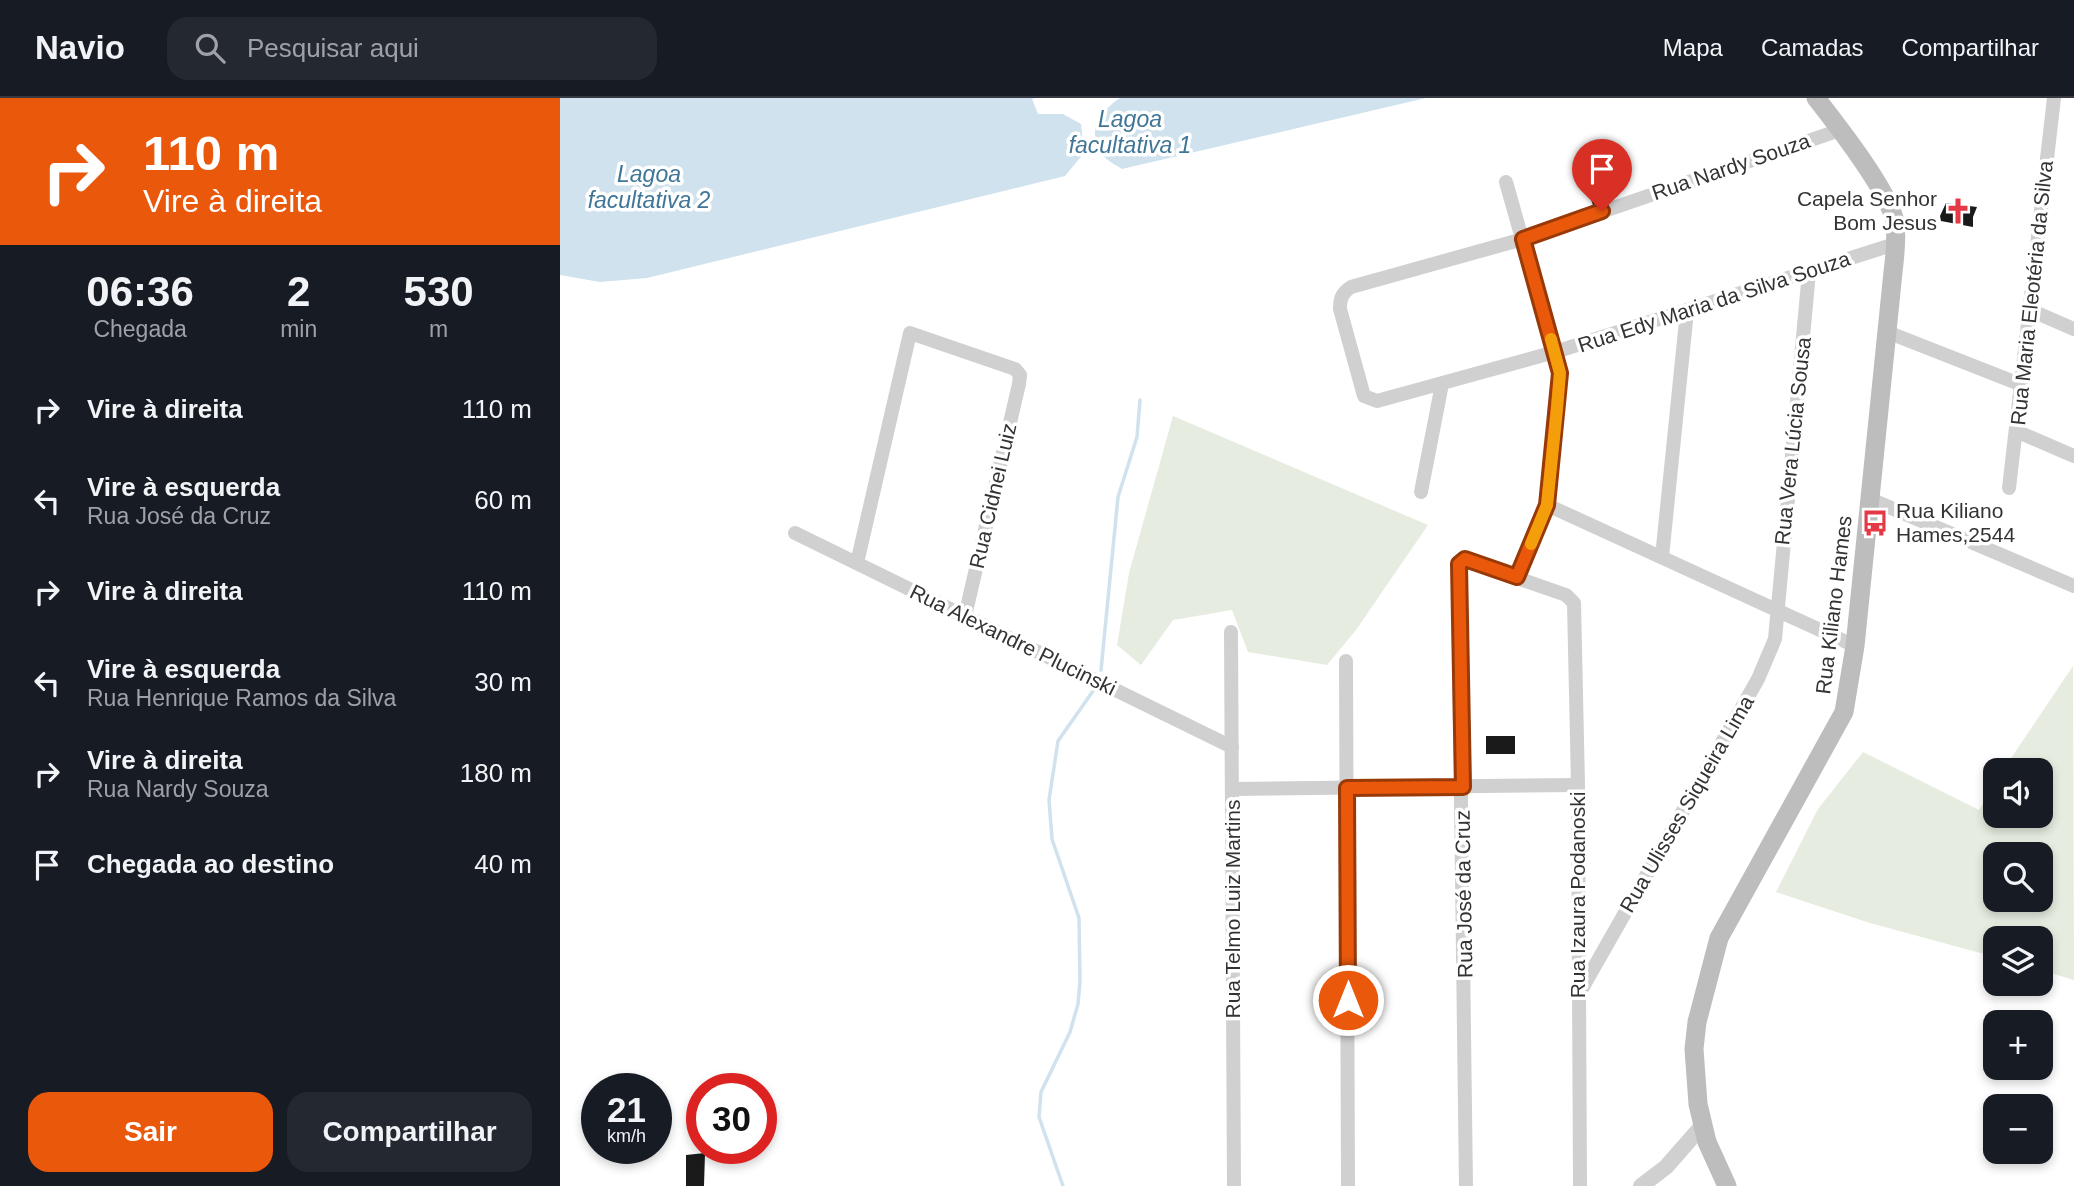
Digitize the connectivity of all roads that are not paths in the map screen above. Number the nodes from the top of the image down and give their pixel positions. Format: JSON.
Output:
{"nodes":[{"id":1,"x":1816,"y":98,"type":"edge"},
{"id":2,"x":2054,"y":98,"type":"edge"},
{"id":3,"x":1840,"y":130,"type":"junction"},
{"id":4,"x":1507,"y":182,"type":"dead end"},
{"id":5,"x":1523,"y":239,"type":"junction"},
{"id":6,"x":1895,"y":244,"type":"junction"},
{"id":7,"x":1809,"y":272,"type":"junction"},
{"id":8,"x":2030,"y":310,"type":"junction"},
{"id":9,"x":1687,"y":311,"type":"junction"},
{"id":10,"x":2074,"y":329,"type":"edge"},
{"id":11,"x":1887,"y":332,"type":"junction"},
{"id":12,"x":1555,"y":352,"type":"junction"},
{"id":13,"x":1442,"y":384,"type":"junction"},
{"id":14,"x":2021,"y":386,"type":"junction"},
{"id":15,"x":1370,"y":400,"type":"joint"},
{"id":16,"x":2016,"y":431,"type":"junction"},
{"id":17,"x":2074,"y":456,"type":"edge"},
{"id":18,"x":2009,"y":488,"type":"dead end"},
{"id":19,"x":1421,"y":492,"type":"dead end"},
{"id":20,"x":1870,"y":499,"type":"junction"},
{"id":21,"x":1547,"y":505,"type":"junction"},
{"id":22,"x":795,"y":533,"type":"dead end"},
{"id":23,"x":1662,"y":557,"type":"junction"},
{"id":24,"x":857,"y":563,"type":"junction"},
{"id":25,"x":1517,"y":577,"type":"junction"},
{"id":26,"x":2074,"y":586,"type":"edge"},
{"id":27,"x":1776,"y":610,"type":"junction"},
{"id":28,"x":965,"y":616,"type":"junction"},
{"id":29,"x":1231,"y":632,"type":"dead end"},
{"id":30,"x":1855,"y":646,"type":"junction"},
{"id":31,"x":1346,"y":661,"type":"dead end"},
{"id":32,"x":1232,"y":747,"type":"junction"},
{"id":33,"x":1578,"y":785,"type":"junction"},
{"id":34,"x":1463,"y":787,"type":"junction"},
{"id":35,"x":1347,"y":788,"type":"junction"},
{"id":36,"x":1232,"y":789,"type":"junction"},
{"id":37,"x":1579,"y":993,"type":"junction"},
{"id":38,"x":1702,"y":1126,"type":"junction"},
{"id":39,"x":1234,"y":1186,"type":"edge"},
{"id":40,"x":1348,"y":1186,"type":"edge"},
{"id":41,"x":1466,"y":1186,"type":"edge"},
{"id":42,"x":1580,"y":1186,"type":"edge"},
{"id":43,"x":1641,"y":1186,"type":"edge"},
{"id":44,"x":1727,"y":1186,"type":"edge"}],
"edges":[{"from":1,"to":3,"type":"main road","name":"Rua Kiliano Hames"},
{"from":2,"to":8,"type":"street","name":"Rua Maria Eleotéria da Silva"},
{"from":3,"to":5,"type":"street","name":"Rua Nardy Souza"},
{"from":3,"to":6,"type":"main road","name":"Rua Kiliano Hames"},
{"from":4,"to":5,"type":"street"},
{"from":5,"to":12,"type":"street"},
{"from":5,"to":15,"type":"street","name":"Rua Nardy Souza"},
{"from":6,"to":7,"type":"street","name":"Rua Edy Maria da Silva Souza"},
{"from":6,"to":11,"type":"main road","name":"Rua Kiliano Hames"},
{"from":7,"to":9,"type":"street","name":"Rua Edy Maria da Silva Souza"},
{"from":7,"to":27,"type":"street","name":"Rua Vera Lúcia Sousa"},
{"from":8,"to":10,"type":"street"},
{"from":8,"to":14,"type":"street","name":"Rua Maria Eleotéria da Silva"},
{"from":9,"to":12,"type":"street","name":"Rua Edy Maria da Silva Souza"},
{"from":9,"to":23,"type":"street"},
{"from":11,"to":14,"type":"street"},
{"from":11,"to":20,"type":"main road","name":"Rua Kiliano Hames"},
{"from":12,"to":13,"type":"street","name":"Rua Edy Maria da Silva Souza"},
{"from":12,"to":21,"type":"street"},
{"from":13,"to":15,"type":"street","name":"Rua Edy Maria da Silva Souza"},
{"from":13,"to":19,"type":"street"},
{"from":14,"to":16,"type":"street","name":"Rua Maria Eleotéria da Silva"},
{"from":16,"to":17,"type":"street"},
{"from":16,"to":18,"type":"street","name":"Rua Maria Eleotéria da Silva"},
{"from":20,"to":26,"type":"street"},
{"from":20,"to":30,"type":"main road","name":"Rua Kiliano Hames"},
{"from":21,"to":23,"type":"street"},
{"from":21,"to":25,"type":"street"},
{"from":22,"to":24,"type":"street","name":"Rua Alexandre Plucinski"},
{"from":23,"to":27,"type":"street"},
{"from":24,"to":28,"type":"street","name":"Rua Alexandre Plucinski"},
{"from":24,"to":28,"type":"street","name":"Rua Cidnei Luiz"},
{"from":25,"to":33,"type":"street","name":"Rua Izaura Podanoski"},
{"from":25,"to":34,"type":"street","name":"Rua José da Cruz"},
{"from":27,"to":30,"type":"street"},
{"from":27,"to":37,"type":"street","name":"Rua Ulisses Siqueira Lima"},
{"from":28,"to":32,"type":"street","name":"Rua Alexandre Plucinski"},
{"from":29,"to":32,"type":"street","name":"Rua Telmo Luiz Martins"},
{"from":30,"to":38,"type":"main road","name":"Rua Kiliano Hames"},
{"from":31,"to":35,"type":"street"},
{"from":32,"to":36,"type":"street","name":"Rua Telmo Luiz Martins"},
{"from":33,"to":34,"type":"street"},
{"from":33,"to":37,"type":"street","name":"Rua Izaura Podanoski"},
{"from":34,"to":35,"type":"street"},
{"from":34,"to":41,"type":"street","name":"Rua José da Cruz"},
{"from":35,"to":36,"type":"street"},
{"from":35,"to":40,"type":"street"},
{"from":36,"to":39,"type":"street","name":"Rua Telmo Luiz Martins"},
{"from":37,"to":42,"type":"street","name":"Rua Izaura Podanoski"},
{"from":38,"to":43,"type":"street"},
{"from":38,"to":44,"type":"main road","name":"Rua Kiliano Hames"}]}
